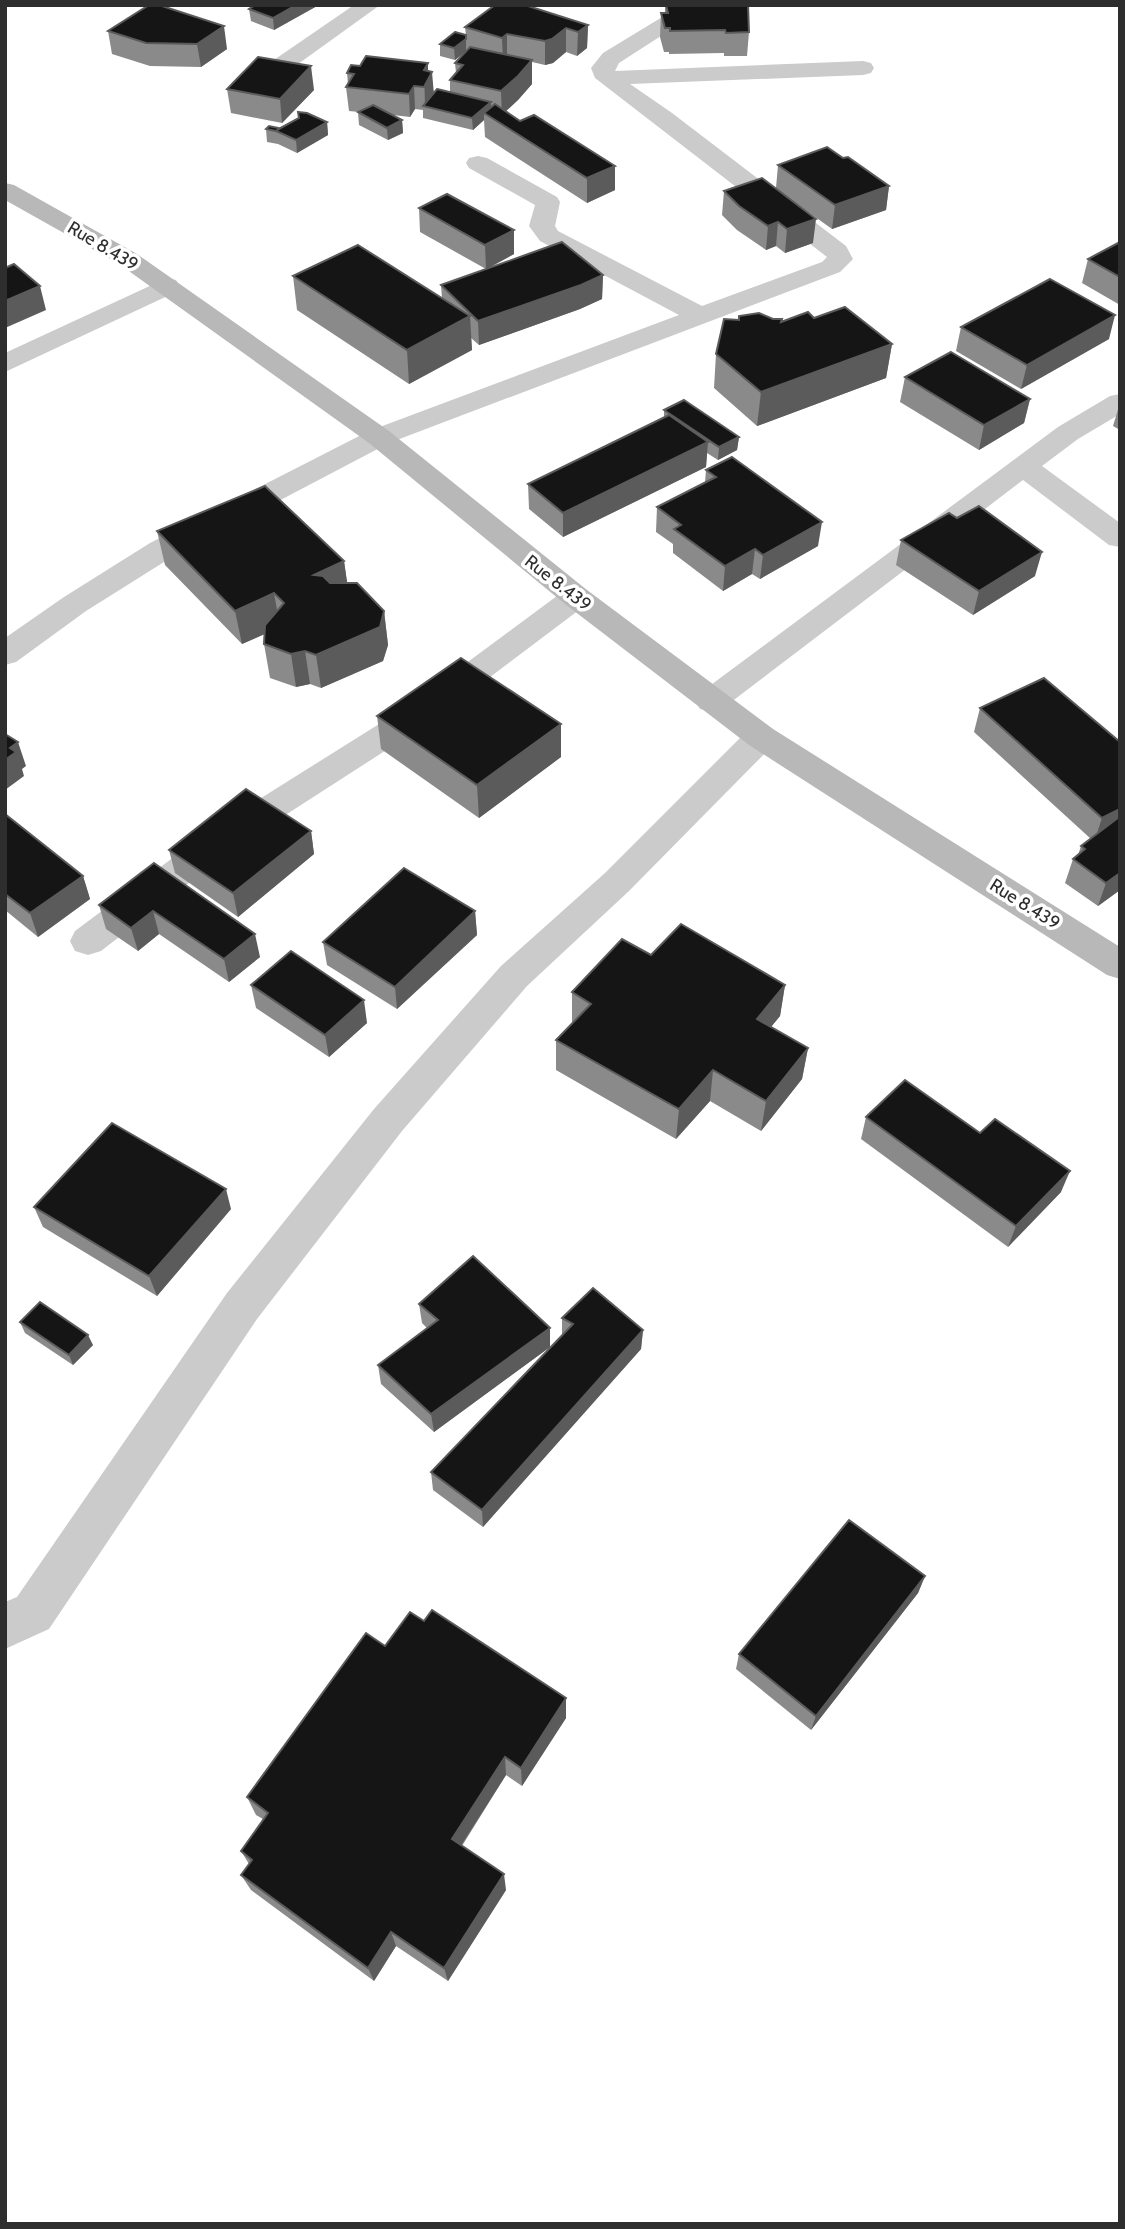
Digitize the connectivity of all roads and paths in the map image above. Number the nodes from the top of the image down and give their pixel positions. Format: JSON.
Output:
{"nodes":[{"id":1,"x":369,"y":5,"type":"edge"},
{"id":2,"x":698,"y":5,"type":"edge"},
{"id":3,"x":279,"y":67,"type":"edge"},
{"id":4,"x":863,"y":68,"type":"dead end"},
{"id":5,"x":606,"y":78,"type":"junction"},
{"id":6,"x":478,"y":163,"type":"dead end"},
{"id":7,"x":5,"y":190,"type":"edge"},
{"id":8,"x":167,"y":286,"type":"junction"},
{"id":9,"x":702,"y":317,"type":"junction"},
{"id":10,"x":5,"y":364,"type":"edge"},
{"id":11,"x":1120,"y":402,"type":"edge"},
{"id":12,"x":379,"y":437,"type":"junction"},
{"id":13,"x":1023,"y":466,"type":"junction"},
{"id":14,"x":1120,"y":538,"type":"edge"},
{"id":15,"x":576,"y":597,"type":"junction"},
{"id":16,"x":5,"y":654,"type":"edge"},
{"id":17,"x":711,"y":701,"type":"junction"},
{"id":18,"x":761,"y":737,"type":"junction"},
{"id":19,"x":88,"y":941,"type":"dead end"},
{"id":20,"x":1120,"y":965,"type":"edge"},
{"id":21,"x":5,"y":1626,"type":"edge"}],
"edges":[{"from":1,"to":3,"type":"street"},
{"from":2,"to":5,"type":"street"},
{"from":4,"to":5,"type":"street"},
{"from":5,"to":9,"type":"street"},
{"from":6,"to":9,"type":"street"},
{"from":7,"to":8,"type":"street","name":"Rue 8.439"},
{"from":8,"to":10,"type":"street"},
{"from":8,"to":12,"type":"street","name":"Rue 8.439"},
{"from":9,"to":12,"type":"street"},
{"from":11,"to":13,"type":"street"},
{"from":12,"to":15,"type":"street","name":"Rue 8.439"},
{"from":12,"to":16,"type":"street"},
{"from":13,"to":14,"type":"street"},
{"from":13,"to":17,"type":"street"},
{"from":15,"to":17,"type":"street","name":"Rue 8.439"},
{"from":15,"to":19,"type":"street"},
{"from":17,"to":18,"type":"street","name":"Rue 8.439"},
{"from":18,"to":20,"type":"street","name":"Rue 8.439"},
{"from":18,"to":21,"type":"street"}]}
